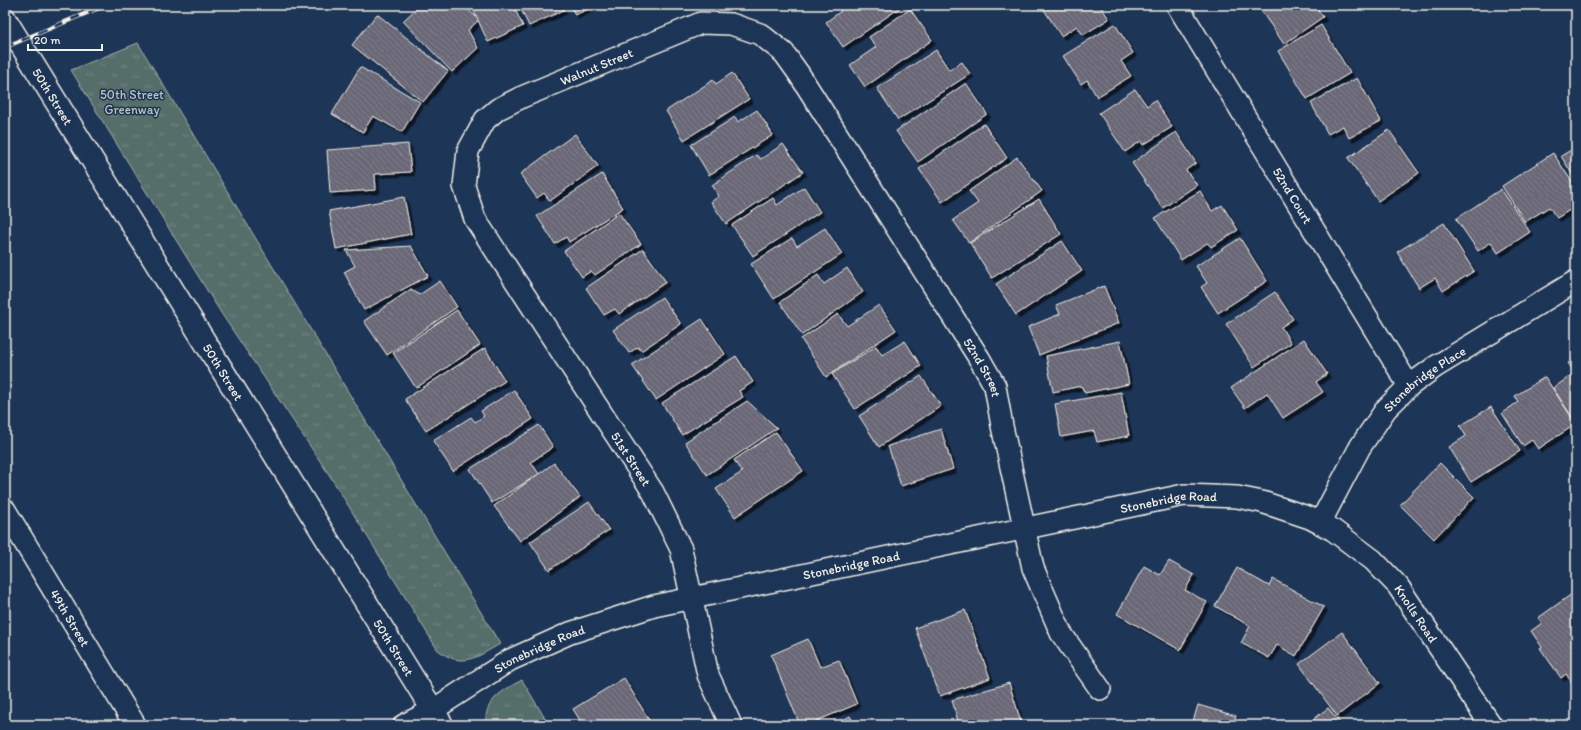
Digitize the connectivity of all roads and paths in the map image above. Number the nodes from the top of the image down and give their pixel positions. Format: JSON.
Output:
{"nodes":[{"id":1,"x":1177,"y":5,"type":"edge"},
{"id":2,"x":5,"y":19,"type":"edge"},
{"id":3,"x":799,"y":74,"type":"joint"},
{"id":4,"x":475,"y":219,"type":"joint"},
{"id":5,"x":1576,"y":281,"type":"edge"},
{"id":6,"x":1409,"y":386,"type":"junction"},
{"id":7,"x":5,"y":510,"type":"edge"},
{"id":8,"x":1320,"y":523,"type":"junction"},
{"id":9,"x":1024,"y":529,"type":"junction"},
{"id":10,"x":691,"y":598,"type":"junction"},
{"id":11,"x":1100,"y":688,"type":"dead end"},
{"id":12,"x":438,"y":718,"type":"edge"},
{"id":13,"x":135,"y":725,"type":"edge"},
{"id":14,"x":404,"y":725,"type":"edge"},
{"id":15,"x":732,"y":725,"type":"edge"},
{"id":16,"x":1491,"y":725,"type":"edge"}],
"edges":[{"from":1,"to":6,"type":"street","name":"52nd Court"},
{"from":2,"to":12,"type":"main road","name":"50th Street"},
{"from":3,"to":4,"type":"street","name":"Walnut Street"},
{"from":3,"to":9,"type":"street","name":"52nd Street"},
{"from":4,"to":10,"type":"street","name":"51st Street"},
{"from":5,"to":6,"type":"street","name":"Stonebridge Place"},
{"from":6,"to":8,"type":"street","name":"Stonebridge Place"},
{"from":7,"to":13,"type":"street","name":"49th Street"},
{"from":8,"to":9,"type":"street","name":"Stonebridge Road"},
{"from":8,"to":16,"type":"street","name":"Knolls Road"},
{"from":9,"to":10,"type":"street","name":"Stonebridge Road"},
{"from":9,"to":11,"type":"street","name":"52nd Street"},
{"from":10,"to":12,"type":"street","name":"Stonebridge Road"},
{"from":10,"to":15,"type":"street","name":"51st Street"},
{"from":12,"to":14,"type":"street","name":"Stonebridge Road"}]}
